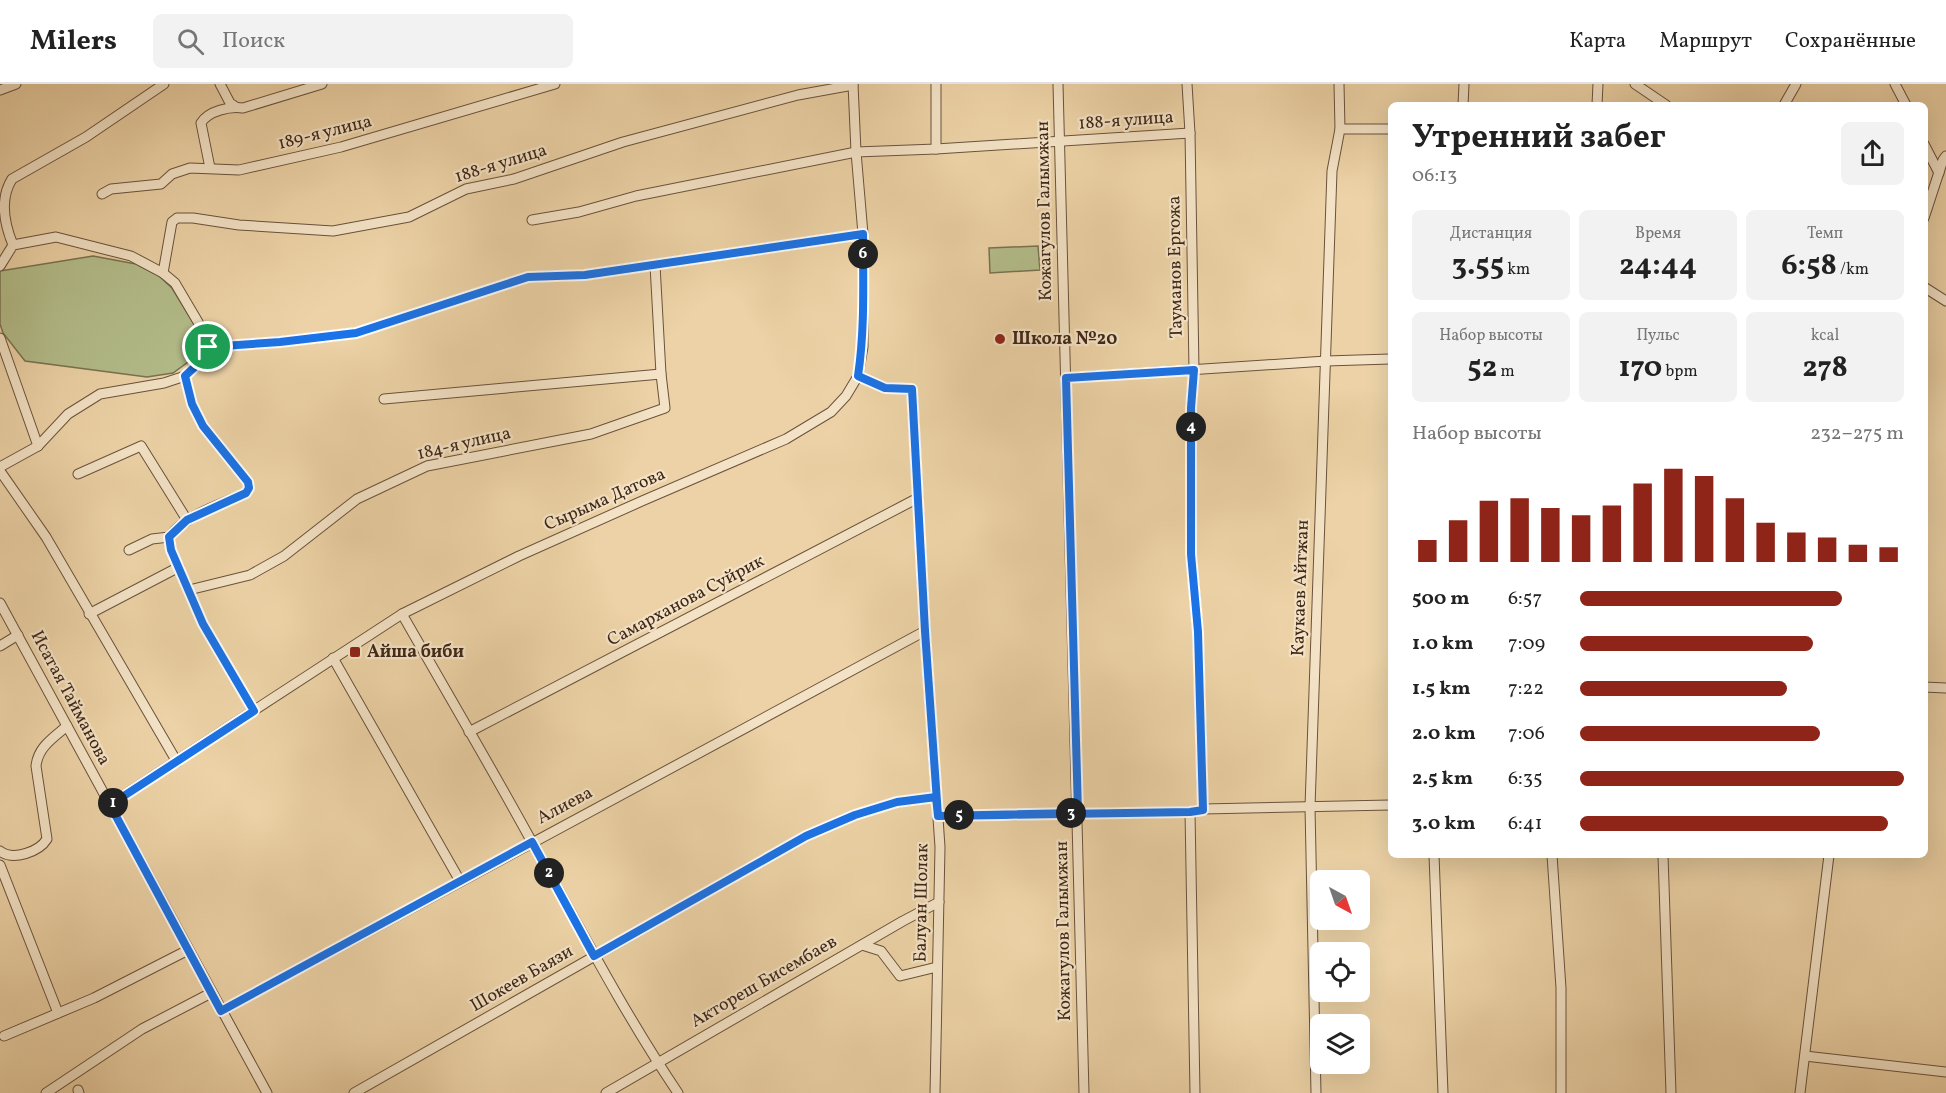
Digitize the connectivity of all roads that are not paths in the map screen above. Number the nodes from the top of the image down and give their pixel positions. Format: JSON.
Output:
{"nodes":[{"id":1,"x":164,"y":84,"type":"edge"},
{"id":2,"x":220,"y":84,"type":"edge"},
{"id":3,"x":322,"y":84,"type":"edge"},
{"id":4,"x":555,"y":84,"type":"edge"},
{"id":5,"x":936,"y":84,"type":"edge"},
{"id":6,"x":1058,"y":84,"type":"edge"},
{"id":7,"x":1187,"y":84,"type":"edge"},
{"id":8,"x":1339,"y":84,"type":"edge"},
{"id":9,"x":1464,"y":84,"type":"edge"},
{"id":10,"x":1598,"y":84,"type":"edge"},
{"id":11,"x":1635,"y":84,"type":"edge"},
{"id":12,"x":1796,"y":84,"type":"edge"},
{"id":13,"x":1895,"y":84,"type":"edge"},
{"id":14,"x":12,"y":85,"type":"edge"},
{"id":15,"x":853,"y":85,"type":"edge"},
{"id":16,"x":0,"y":90,"type":"edge"},
{"id":17,"x":1463,"y":102,"type":"edge"},
{"id":18,"x":1598,"y":102,"type":"edge"},
{"id":19,"x":1662,"y":102,"type":"edge"},
{"id":20,"x":1786,"y":102,"type":"edge"},
{"id":21,"x":1904,"y":102,"type":"edge"},
{"id":22,"x":236,"y":107,"type":"junction"},
{"id":23,"x":1340,"y":129,"type":"junction"},
{"id":24,"x":1388,"y":129,"type":"edge"},
{"id":25,"x":1190,"y":133,"type":"junction"},
{"id":26,"x":1061,"y":142,"type":"junction"},
{"id":27,"x":936,"y":149,"type":"junction"},
{"id":28,"x":856,"y":152,"type":"junction"},
{"id":29,"x":1928,"y":152,"type":"edge"},
{"id":30,"x":1946,"y":156,"type":"edge"},
{"id":31,"x":210,"y":168,"type":"junction"},
{"id":32,"x":1939,"y":173,"type":"junction"},
{"id":33,"x":102,"y":194,"type":"dead end"},
{"id":34,"x":1928,"y":206,"type":"edge"},
{"id":35,"x":1,"y":217,"type":"edge"},
{"id":36,"x":532,"y":219,"type":"dead end"},
{"id":37,"x":863,"y":234,"type":"junction"},
{"id":38,"x":13,"y":244,"type":"junction"},
{"id":39,"x":655,"y":265,"type":"junction"},
{"id":40,"x":0,"y":266,"type":"edge"},
{"id":41,"x":163,"y":273,"type":"junction"},
{"id":42,"x":1928,"y":290,"type":"edge"},
{"id":43,"x":1946,"y":301,"type":"edge"},
{"id":44,"x":0,"y":338,"type":"edge"},
{"id":45,"x":208,"y":347,"type":"junction"},
{"id":46,"x":1388,"y":360,"type":"edge"},
{"id":47,"x":1326,"y":362,"type":"junction"},
{"id":48,"x":1194,"y":370,"type":"junction"},
{"id":49,"x":661,"y":374,"type":"junction"},
{"id":50,"x":185,"y":376,"type":"junction"},
{"id":51,"x":858,"y":376,"type":"junction"},
{"id":52,"x":1066,"y":378,"type":"junction"},
{"id":53,"x":384,"y":399,"type":"dead end"},
{"id":54,"x":38,"y":446,"type":"junction"},
{"id":55,"x":0,"y":469,"type":"edge"},
{"id":56,"x":78,"y":474,"type":"dead end"},
{"id":57,"x":918,"y":498,"type":"junction"},
{"id":58,"x":187,"y":520,"type":"junction"},
{"id":59,"x":169,"y":537,"type":"junction"},
{"id":60,"x":129,"y":550,"type":"dead end"},
{"id":61,"x":179,"y":567,"type":"junction"},
{"id":62,"x":189,"y":590,"type":"junction"},
{"id":63,"x":0,"y":603,"type":"edge"},
{"id":64,"x":89,"y":614,"type":"junction"},
{"id":65,"x":402,"y":614,"type":"junction"},
{"id":66,"x":925,"y":631,"type":"junction"},
{"id":67,"x":18,"y":635,"type":"junction"},
{"id":68,"x":0,"y":646,"type":"edge"},
{"id":69,"x":333,"y":658,"type":"junction"},
{"id":70,"x":1928,"y":687,"type":"edge"},
{"id":71,"x":1946,"y":688,"type":"edge"},
{"id":72,"x":254,"y":711,"type":"junction"},
{"id":73,"x":67,"y":726,"type":"junction"},
{"id":74,"x":469,"y":732,"type":"junction"},
{"id":75,"x":177,"y":762,"type":"junction"},
{"id":76,"x":936,"y":797,"type":"junction"},
{"id":77,"x":110,"y":805,"type":"junction"},
{"id":78,"x":1388,"y":805,"type":"edge"},
{"id":79,"x":1310,"y":807,"type":"junction"},
{"id":80,"x":1203,"y":810,"type":"junction"},
{"id":81,"x":1190,"y":812,"type":"junction"},
{"id":82,"x":1078,"y":813,"type":"junction"},
{"id":83,"x":938,"y":816,"type":"junction"},
{"id":84,"x":532,"y":842,"type":"junction"},
{"id":85,"x":0,"y":851,"type":"edge"},
{"id":86,"x":1434,"y":858,"type":"edge"},
{"id":87,"x":1552,"y":858,"type":"edge"},
{"id":88,"x":1663,"y":858,"type":"edge"},
{"id":89,"x":1829,"y":858,"type":"edge"},
{"id":90,"x":0,"y":865,"type":"edge"},
{"id":91,"x":460,"y":881,"type":"junction"},
{"id":92,"x":939,"y":902,"type":"junction"},
{"id":93,"x":862,"y":945,"type":"junction"},
{"id":94,"x":188,"y":950,"type":"junction"},
{"id":95,"x":594,"y":956,"type":"junction"},
{"id":96,"x":937,"y":968,"type":"junction"},
{"id":97,"x":211,"y":993,"type":"junction"},
{"id":98,"x":221,"y":1011,"type":"junction"},
{"id":99,"x":58,"y":1013,"type":"junction"},
{"id":100,"x":4,"y":1036,"type":"dead end"},
{"id":101,"x":1805,"y":1056,"type":"junction"},
{"id":102,"x":657,"y":1062,"type":"junction"},
{"id":103,"x":1946,"y":1072,"type":"edge"},
{"id":104,"x":46,"y":1093,"type":"edge"},
{"id":105,"x":267,"y":1093,"type":"edge"},
{"id":106,"x":354,"y":1093,"type":"edge"},
{"id":107,"x":606,"y":1093,"type":"edge"},
{"id":108,"x":678,"y":1093,"type":"edge"},
{"id":109,"x":936,"y":1093,"type":"edge"},
{"id":110,"x":1084,"y":1093,"type":"edge"},
{"id":111,"x":1195,"y":1093,"type":"edge"},
{"id":112,"x":1316,"y":1093,"type":"edge"},
{"id":113,"x":1443,"y":1093,"type":"edge"},
{"id":114,"x":1561,"y":1093,"type":"edge"},
{"id":115,"x":1671,"y":1093,"type":"edge"},
{"id":116,"x":1800,"y":1093,"type":"edge"}],
"edges":[{"from":1,"to":35,"type":"street"},
{"from":2,"to":22,"type":"street"},
{"from":3,"to":22,"type":"street"},
{"from":4,"to":31,"type":"street","name":"189-я улица"},
{"from":5,"to":27,"type":"street"},
{"from":6,"to":26,"type":"street","name":"Кожагулов Галымжан"},
{"from":7,"to":25,"type":"street","name":"Тауманов Ергожа"},
{"from":8,"to":23,"type":"street","name":"Каукаев Айтжан"},
{"from":9,"to":17,"type":"street"},
{"from":10,"to":18,"type":"street"},
{"from":11,"to":19,"type":"street"},
{"from":12,"to":20,"type":"street"},
{"from":13,"to":21,"type":"street"},
{"from":14,"to":16,"type":"street"},
{"from":15,"to":28,"type":"street","name":"Сырыма Датова"},
{"from":15,"to":41,"type":"street","name":"188-я улица"},
{"from":22,"to":31,"type":"street"},
{"from":23,"to":24,"type":"street"},
{"from":23,"to":47,"type":"street","name":"Каукаев Айтжан"},
{"from":25,"to":26,"type":"street","name":"188-я улица"},
{"from":25,"to":48,"type":"street","name":"Тауманов Ергожа"},
{"from":26,"to":27,"type":"street","name":"188-я улица"},
{"from":26,"to":52,"type":"street","name":"Кожагулов Галымжан"},
{"from":27,"to":28,"type":"street","name":"188-я улица"},
{"from":28,"to":36,"type":"street","name":"188-я улица"},
{"from":28,"to":37,"type":"street","name":"Сырыма Датова"},
{"from":29,"to":32,"type":"street"},
{"from":30,"to":32,"type":"street"},
{"from":31,"to":33,"type":"street","name":"189-я улица"},
{"from":32,"to":34,"type":"street"},
{"from":35,"to":38,"type":"street"},
{"from":37,"to":39,"type":"street"},
{"from":37,"to":51,"type":"street","name":"Сырыма Датова"},
{"from":38,"to":40,"type":"street"},
{"from":38,"to":41,"type":"street"},
{"from":39,"to":45,"type":"street"},
{"from":39,"to":49,"type":"street"},
{"from":41,"to":45,"type":"street"},
{"from":42,"to":43,"type":"street"},
{"from":44,"to":54,"type":"street"},
{"from":45,"to":50,"type":"street"},
{"from":46,"to":47,"type":"street"},
{"from":47,"to":48,"type":"street"},
{"from":47,"to":79,"type":"street","name":"Каукаев Айтжан"},
{"from":48,"to":52,"type":"street"},
{"from":48,"to":80,"type":"street","name":"Тауманов Ергожа"},
{"from":49,"to":53,"type":"street"},
{"from":49,"to":62,"type":"street","name":"184-я улица"},
{"from":50,"to":54,"type":"street"},
{"from":50,"to":58,"type":"street"},
{"from":51,"to":57,"type":"street","name":"Балуан Шолак"},
{"from":51,"to":65,"type":"street","name":"Сырыма Датова"},
{"from":52,"to":82,"type":"street","name":"Кожагулов Галымжан"},
{"from":54,"to":55,"type":"street"},
{"from":55,"to":64,"type":"street"},
{"from":56,"to":58,"type":"street"},
{"from":57,"to":66,"type":"street","name":"Балуан Шолак"},
{"from":57,"to":74,"type":"street","name":"Самарханова Суйрик"},
{"from":58,"to":59,"type":"street"},
{"from":59,"to":60,"type":"street"},
{"from":59,"to":61,"type":"street"},
{"from":61,"to":62,"type":"street"},
{"from":61,"to":64,"type":"street"},
{"from":62,"to":72,"type":"street"},
{"from":63,"to":67,"type":"street","name":"Исатая Тайманова"},
{"from":64,"to":75,"type":"street"},
{"from":65,"to":69,"type":"street","name":"Сырыма Датова"},
{"from":65,"to":74,"type":"street"},
{"from":66,"to":76,"type":"street","name":"Балуан Шолак"},
{"from":66,"to":84,"type":"street","name":"Алиева"},
{"from":67,"to":68,"type":"street"},
{"from":67,"to":73,"type":"street","name":"Исатая Тайманова"},
{"from":69,"to":72,"type":"street","name":"Сырыма Датова"},
{"from":69,"to":91,"type":"street"},
{"from":70,"to":71,"type":"street"},
{"from":72,"to":75,"type":"street","name":"Сырыма Датова"},
{"from":73,"to":77,"type":"street","name":"Исатая Тайманова"},
{"from":73,"to":85,"type":"street"},
{"from":74,"to":84,"type":"street"},
{"from":75,"to":77,"type":"street","name":"Сырыма Датова"},
{"from":76,"to":83,"type":"street","name":"Балуан Шолак"},
{"from":76,"to":95,"type":"street","name":"Шокеев Баязи"},
{"from":77,"to":94,"type":"street","name":"Исатая Тайманова"},
{"from":78,"to":79,"type":"street"},
{"from":79,"to":80,"type":"street"},
{"from":79,"to":112,"type":"street","name":"Каукаев Айтжан"},
{"from":80,"to":81,"type":"street"},
{"from":81,"to":82,"type":"street"},
{"from":81,"to":111,"type":"street"},
{"from":82,"to":83,"type":"street"},
{"from":82,"to":110,"type":"street","name":"Кожагулов Галымжан"},
{"from":83,"to":92,"type":"street","name":"Балуан Шолак"},
{"from":84,"to":91,"type":"street","name":"Алиева"},
{"from":84,"to":95,"type":"street"},
{"from":86,"to":113,"type":"street"},
{"from":87,"to":114,"type":"street"},
{"from":88,"to":115,"type":"street"},
{"from":89,"to":101,"type":"street"},
{"from":90,"to":99,"type":"street"},
{"from":91,"to":98,"type":"street","name":"Алиева"},
{"from":92,"to":93,"type":"street","name":"Актореш Бисембаев"},
{"from":92,"to":96,"type":"street","name":"Балуан Шолак"},
{"from":93,"to":96,"type":"street"},
{"from":93,"to":102,"type":"street","name":"Актореш Бисембаев"},
{"from":94,"to":97,"type":"street","name":"Исатая Тайманова"},
{"from":94,"to":99,"type":"street"},
{"from":95,"to":102,"type":"street"},
{"from":95,"to":106,"type":"street","name":"Шокеев Баязи"},
{"from":96,"to":109,"type":"street","name":"Балуан Шолак"},
{"from":97,"to":98,"type":"street","name":"Исатая Тайманова"},
{"from":97,"to":104,"type":"street"},
{"from":98,"to":105,"type":"street","name":"Исатая Тайманова"},
{"from":99,"to":100,"type":"street"},
{"from":101,"to":103,"type":"street"},
{"from":101,"to":116,"type":"street"},
{"from":102,"to":107,"type":"street","name":"Актореш Бисембаев"},
{"from":102,"to":108,"type":"street"}]}
